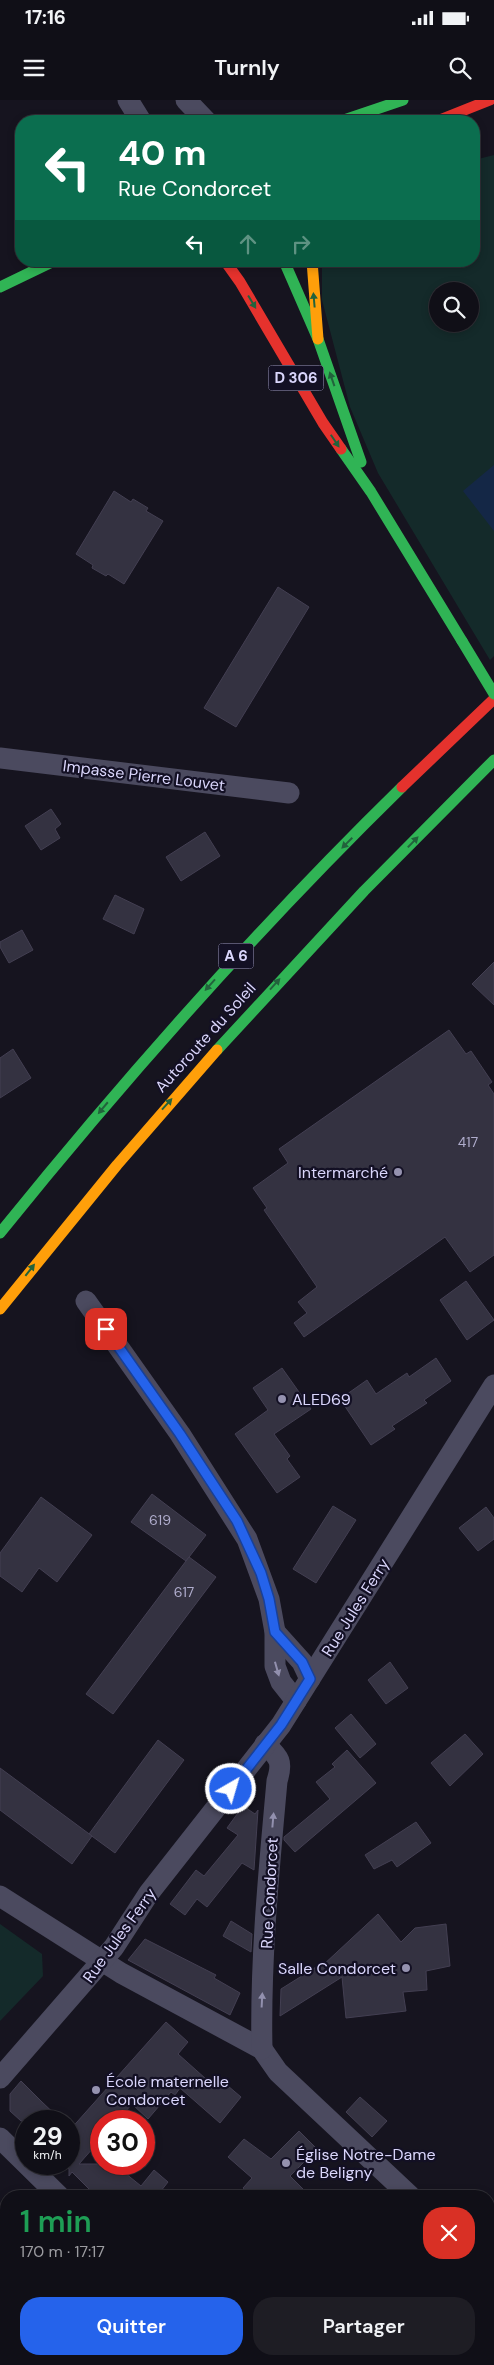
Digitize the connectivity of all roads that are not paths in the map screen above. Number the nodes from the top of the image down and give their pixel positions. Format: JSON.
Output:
{"nodes":[{"id":1,"x":128,"y":100,"type":"edge"},
{"id":2,"x":186,"y":100,"type":"edge"},
{"id":3,"x":403,"y":100,"type":"edge"},
{"id":4,"x":490,"y":100,"type":"edge"},
{"id":5,"x":137,"y":115,"type":"edge"},
{"id":6,"x":200,"y":115,"type":"edge"},
{"id":7,"x":358,"y":115,"type":"edge"},
{"id":8,"x":452,"y":115,"type":"edge"},
{"id":9,"x":42,"y":267,"type":"edge"},
{"id":10,"x":229,"y":267,"type":"edge"},
{"id":11,"x":287,"y":267,"type":"edge"},
{"id":12,"x":312,"y":267,"type":"edge"},
{"id":13,"x":0,"y":287,"type":"edge"},
{"id":14,"x":318,"y":339,"type":"junction"},
{"id":15,"x":371,"y":492,"type":"junction"},
{"id":16,"x":494,"y":689,"type":"edge"},
{"id":17,"x":494,"y":694,"type":"edge"},
{"id":18,"x":494,"y":699,"type":"edge"},
{"id":19,"x":0,"y":758,"type":"edge"},
{"id":20,"x":494,"y":760,"type":"edge"},
{"id":21,"x":289,"y":793,"type":"dead end"},
{"id":22,"x":367,"y":823,"type":"junction"},
{"id":23,"x":0,"y":1233,"type":"edge"},
{"id":24,"x":86,"y":1301,"type":"dead end"},
{"id":25,"x":0,"y":1309,"type":"edge"},
{"id":26,"x":494,"y":1385,"type":"edge"},
{"id":27,"x":275,"y":1632,"type":"junction"},
{"id":28,"x":310,"y":1679,"type":"junction"},
{"id":29,"x":296,"y":1700,"type":"junction"},
{"id":30,"x":266,"y":1744,"type":"junction"},
{"id":31,"x":0,"y":1896,"type":"edge"},
{"id":32,"x":102,"y":1961,"type":"junction"},
{"id":33,"x":262,"y":2049,"type":"junction"},
{"id":34,"x":0,"y":2078,"type":"edge"},
{"id":35,"x":0,"y":2138,"type":"edge"},
{"id":36,"x":53,"y":2190,"type":"edge"},
{"id":37,"x":404,"y":2190,"type":"edge"}],
"edges":[{"from":1,"to":5,"type":"street"},
{"from":2,"to":6,"type":"street"},
{"from":3,"to":7,"type":"main road"},
{"from":4,"to":8,"type":"main road"},
{"from":9,"to":13,"type":"main road"},
{"from":10,"to":15,"type":"main road","number":"D 306","one_way":true},
{"from":11,"to":14,"type":"main road","number":"D 306"},
{"from":14,"to":12,"type":"main road","one_way":true},
{"from":15,"to":14,"type":"main road","number":"D 306","one_way":true},
{"from":15,"to":17,"type":"main road","number":"D 306","bridge":true},
{"from":16,"to":22,"type":"main road"},
{"from":18,"to":22,"type":"main road","name":"Autoroute du Soleil","number":"A 6"},
{"from":19,"to":21,"type":"street","name":"Impasse Pierre Louvet"},
{"from":25,"to":20,"type":"main road","name":"Autoroute du Soleil","one_way":true},
{"from":22,"to":23,"type":"main road","name":"Autoroute du Soleil","number":"A 6","one_way":true},
{"from":24,"to":27,"type":"street"},
{"from":26,"to":28,"type":"street","name":"Rue Jules Ferry"},
{"from":27,"to":28,"type":"street"},
{"from":27,"to":29,"type":"street","one_way":true},
{"from":28,"to":29,"type":"street","name":"Rue Jules Ferry"},
{"from":29,"to":30,"type":"street","name":"Rue Jules Ferry"},
{"from":30,"to":32,"type":"street","name":"Rue Jules Ferry"},
{"from":33,"to":30,"type":"street","name":"Rue Condorcet","one_way":true},
{"from":31,"to":32,"type":"street"},
{"from":32,"to":33,"type":"street"},
{"from":32,"to":34,"type":"street","name":"Rue Jules Ferry"},
{"from":33,"to":37,"type":"street"},
{"from":35,"to":36,"type":"street"}]}
